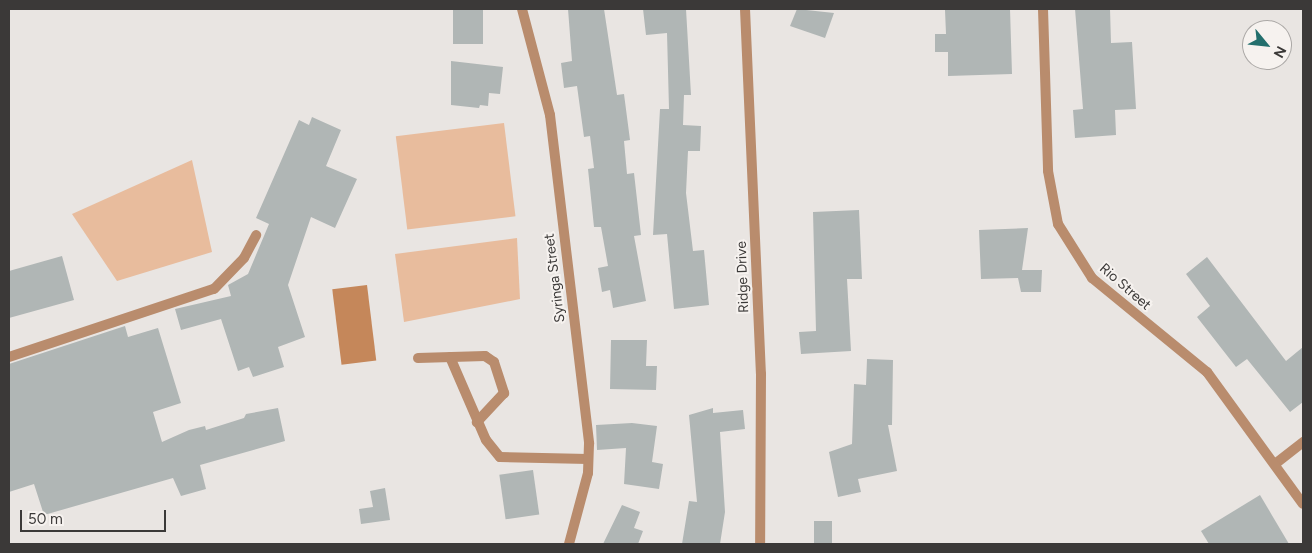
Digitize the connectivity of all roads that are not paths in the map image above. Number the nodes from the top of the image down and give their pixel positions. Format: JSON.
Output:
{"nodes":[{"id":1,"x":522,"y":9,"type":"edge"},
{"id":2,"x":745,"y":9,"type":"edge"},
{"id":3,"x":1043,"y":9,"type":"edge"},
{"id":4,"x":256,"y":235,"type":"dead end"},
{"id":5,"x":450,"y":357,"type":"junction"},
{"id":6,"x":9,"y":358,"type":"edge"},
{"id":7,"x":418,"y":358,"type":"dead end"},
{"id":8,"x":477,"y":422,"type":"junction"},
{"id":9,"x":1303,"y":442,"type":"edge"},
{"id":10,"x":588,"y":459,"type":"junction"},
{"id":11,"x":1275,"y":464,"type":"junction"},
{"id":12,"x":1303,"y":504,"type":"edge"},
{"id":13,"x":569,"y":544,"type":"edge"},
{"id":14,"x":760,"y":544,"type":"edge"}],
"edges":[{"from":1,"to":10,"type":"street","name":"Syringa Street"},
{"from":2,"to":14,"type":"street","name":"Ridge Drive"},
{"from":3,"to":11,"type":"street","name":"Rio Street"},
{"from":4,"to":6,"type":"street"},
{"from":5,"to":7,"type":"street"},
{"from":5,"to":8,"type":"street"},
{"from":5,"to":8,"type":"street"},
{"from":8,"to":10,"type":"street"},
{"from":9,"to":11,"type":"street"},
{"from":10,"to":13,"type":"street","name":"Syringa Street"},
{"from":11,"to":12,"type":"street","name":"Rio Street"}]}
